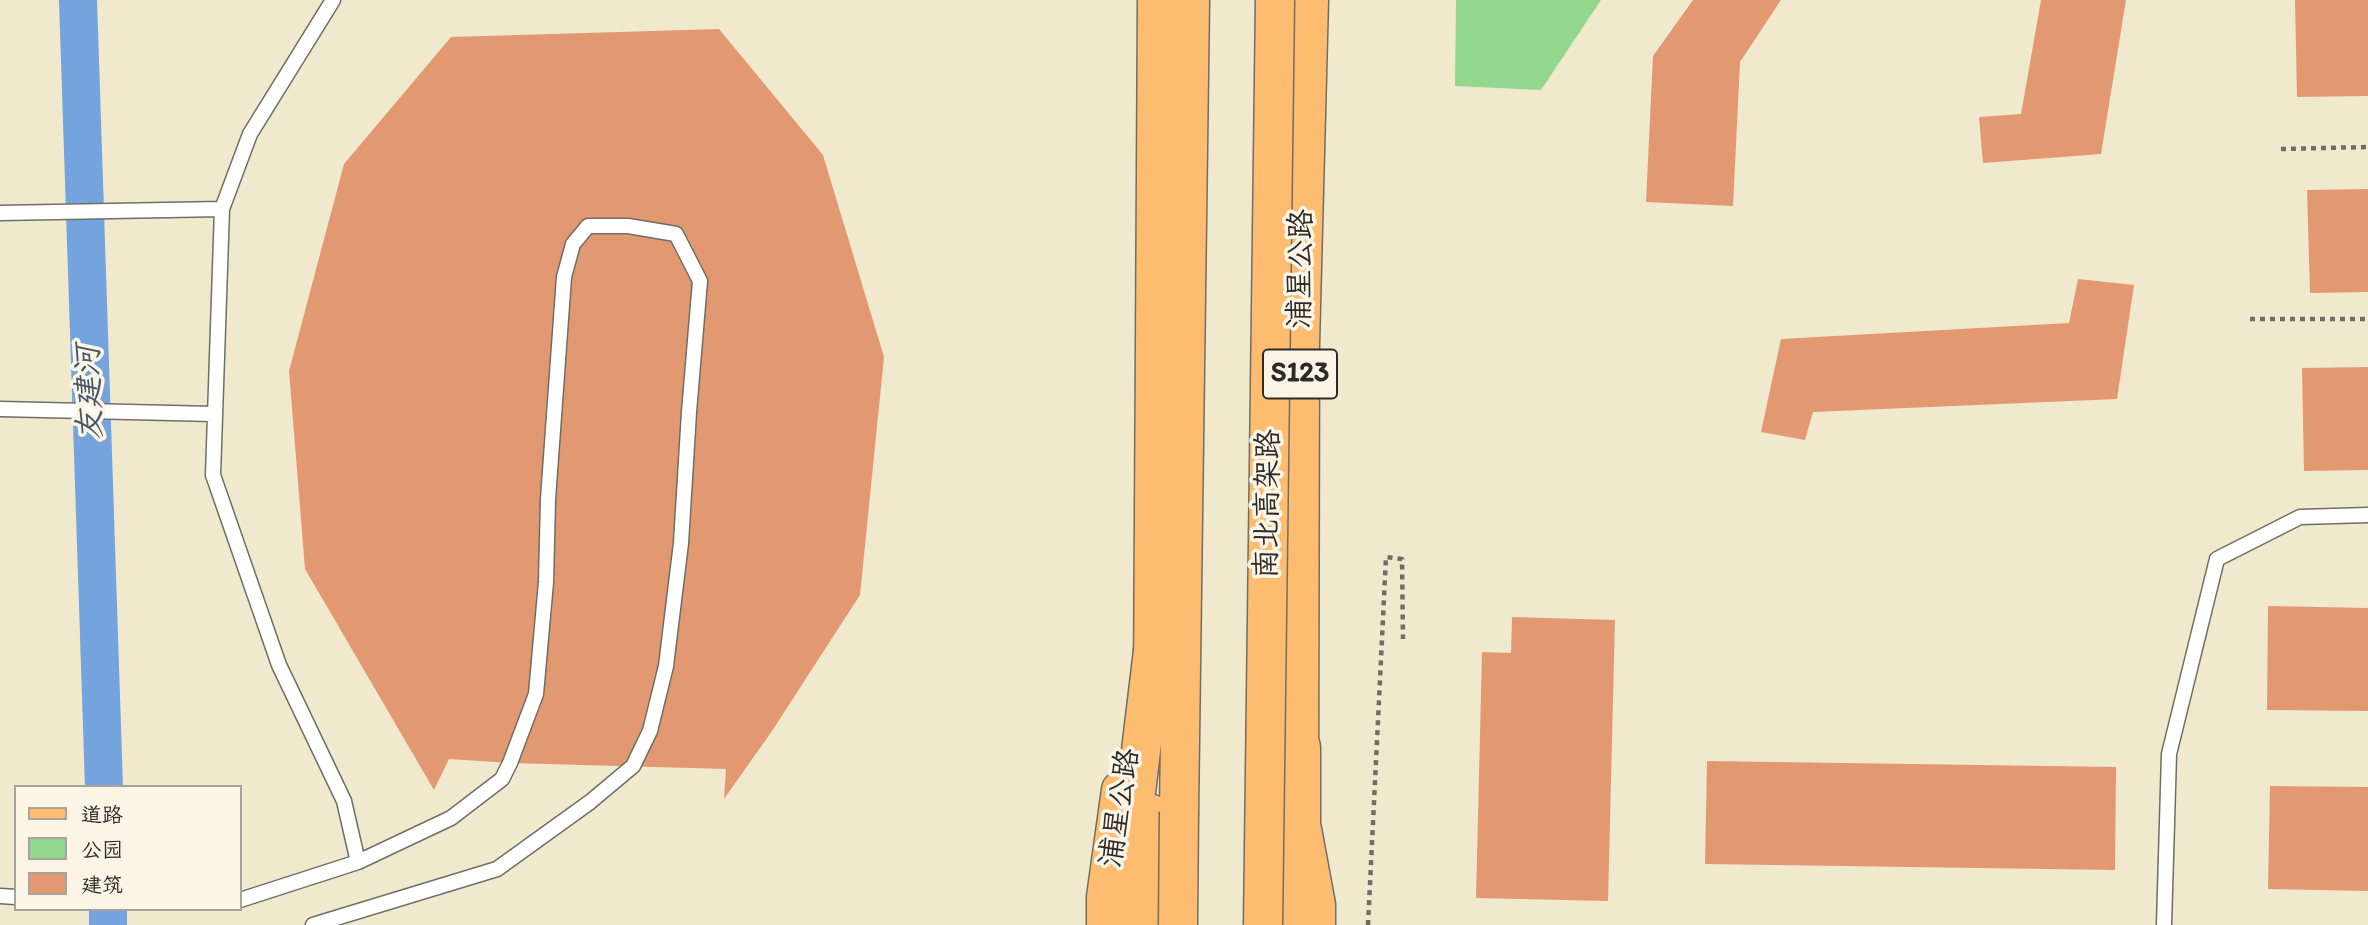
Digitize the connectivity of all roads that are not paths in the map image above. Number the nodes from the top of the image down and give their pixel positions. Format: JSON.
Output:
{"nodes":[{"id":1,"x":333,"y":0,"type":"edge"},
{"id":2,"x":1157,"y":0,"type":"edge"},
{"id":3,"x":1190,"y":0,"type":"edge"},
{"id":4,"x":1275,"y":0,"type":"edge"},
{"id":5,"x":1309,"y":0,"type":"edge"},
{"id":6,"x":222,"y":209,"type":"junction"},
{"id":7,"x":0,"y":213,"type":"edge"},
{"id":8,"x":0,"y":410,"type":"edge"},
{"id":9,"x":214,"y":414,"type":"junction"},
{"id":10,"x":2368,"y":515,"type":"edge"},
{"id":11,"x":358,"y":862,"type":"junction"},
{"id":12,"x":242,"y":899,"type":"edge"},
{"id":13,"x":1129,"y":919,"type":"edge"},
{"id":14,"x":1314,"y":920,"type":"edge"},
{"id":15,"x":313,"y":925,"type":"edge"},
{"id":16,"x":1178,"y":925,"type":"edge"},
{"id":17,"x":1263,"y":925,"type":"edge"},
{"id":18,"x":2164,"y":925,"type":"edge"}],
"edges":[{"from":1,"to":6,"type":"lane"},
{"from":2,"to":13,"type":"main road"},
{"from":3,"to":16,"type":"main road","bridge":true},
{"from":4,"to":17,"type":"main road","name":"南北高架路","bridge":true},
{"from":5,"to":14,"type":"main road","name":"浦星公路","number":"S123"},
{"from":6,"to":7,"type":"lane"},
{"from":6,"to":9,"type":"lane"},
{"from":8,"to":9,"type":"lane"},
{"from":9,"to":11,"type":"lane"},
{"from":10,"to":18,"type":"lane"},
{"from":11,"to":12,"type":"lane"},
{"from":11,"to":15,"type":"lane"}]}
